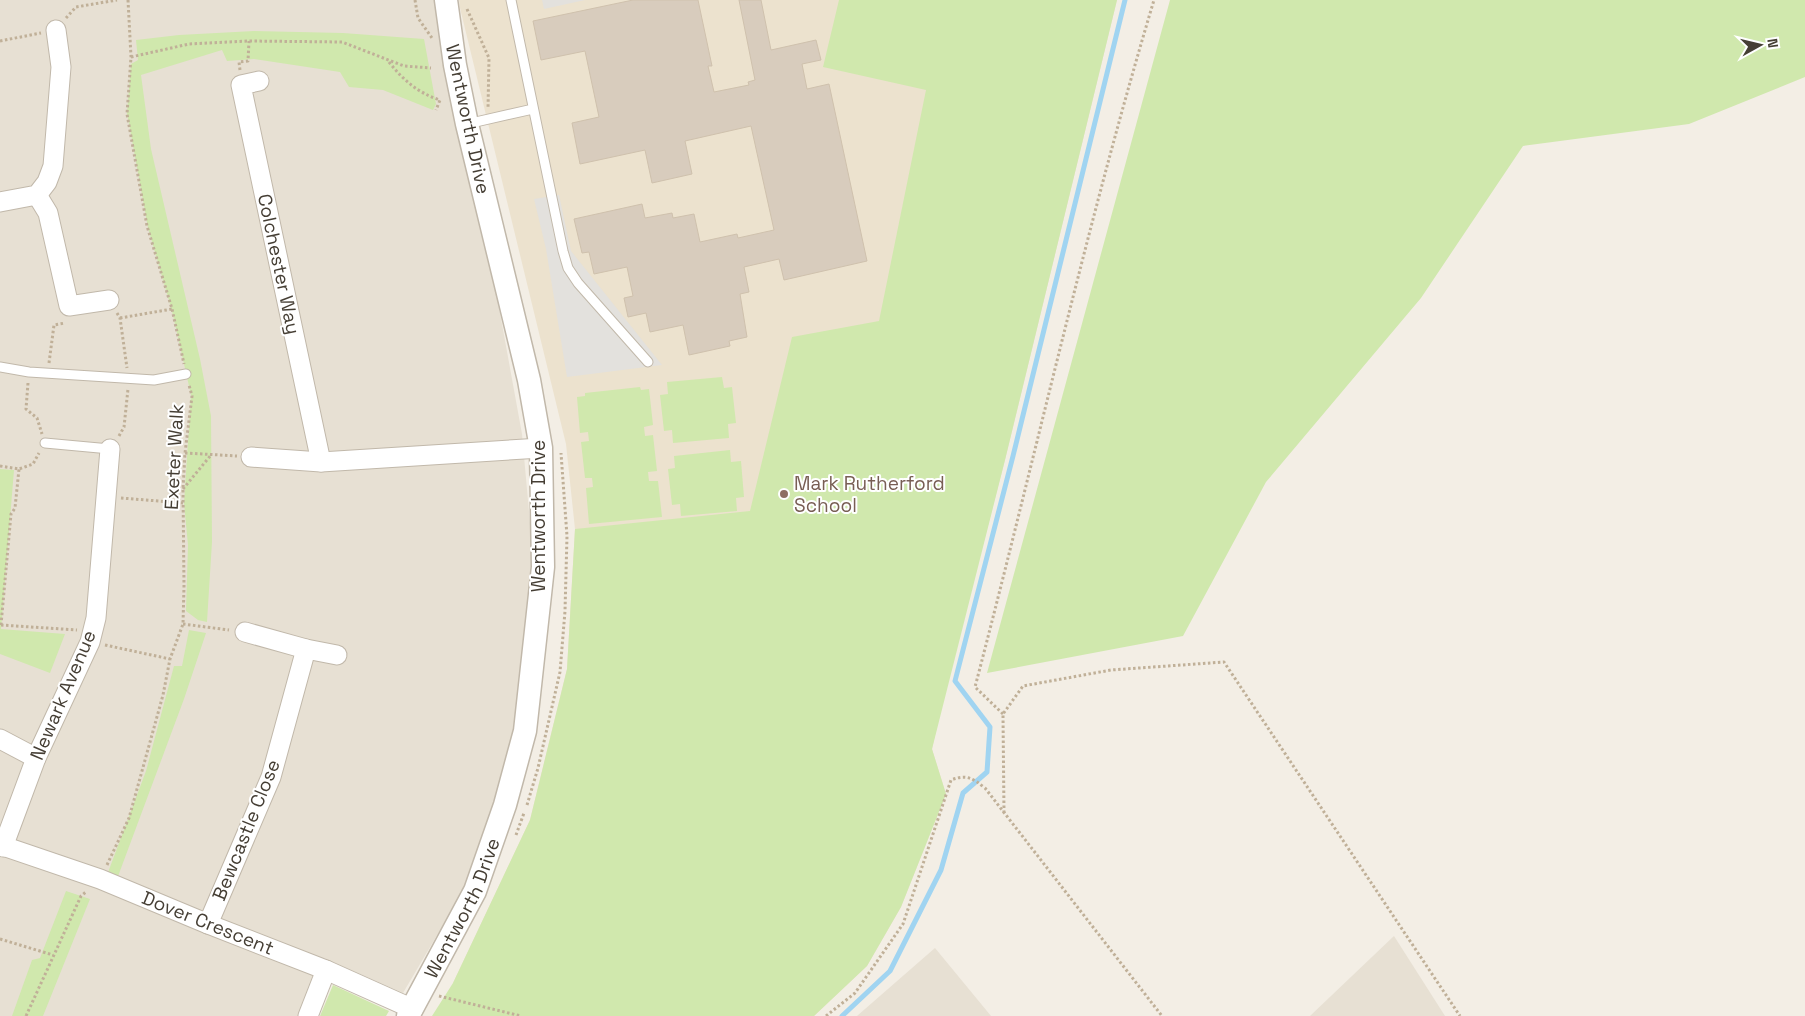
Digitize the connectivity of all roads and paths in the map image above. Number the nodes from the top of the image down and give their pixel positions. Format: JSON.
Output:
{"nodes":[{"id":1,"x":118,"y":0,"type":"edge"},
{"id":2,"x":128,"y":0,"type":"edge"},
{"id":3,"x":446,"y":0,"type":"edge"},
{"id":4,"x":511,"y":0,"type":"edge"},
{"id":5,"x":1154,"y":0,"type":"edge"},
{"id":6,"x":467,"y":8,"type":"dead end"},
{"id":7,"x":56,"y":30,"type":"junction"},
{"id":8,"x":0,"y":41,"type":"edge"},
{"id":9,"x":249,"y":41,"type":"junction"},
{"id":10,"x":131,"y":57,"type":"junction"},
{"id":11,"x":389,"y":61,"type":"junction"},
{"id":12,"x":431,"y":68,"type":"dead end"},
{"id":13,"x":250,"y":83,"type":"joint"},
{"id":14,"x":534,"y":109,"type":"junction"},
{"id":15,"x":436,"y":110,"type":"dead end"},
{"id":16,"x":477,"y":122,"type":"junction"},
{"id":17,"x":37,"y":195,"type":"junction"},
{"id":18,"x":0,"y":202,"type":"edge"},
{"id":19,"x":109,"y":300,"type":"dead end"},
{"id":20,"x":69,"y":306,"type":"junction"},
{"id":21,"x":172,"y":309,"type":"junction"},
{"id":22,"x":120,"y":318,"type":"dead end"},
{"id":23,"x":648,"y":362,"type":"dead end"},
{"id":24,"x":0,"y":367,"type":"edge"},
{"id":25,"x":29,"y":372,"type":"junction"},
{"id":26,"x":48,"y":373,"type":"junction"},
{"id":27,"x":186,"y":374,"type":"junction"},
{"id":28,"x":45,"y":443,"type":"junction"},
{"id":29,"x":541,"y":448,"type":"junction"},
{"id":30,"x":110,"y":449,"type":"joint"},
{"id":31,"x":185,"y":453,"type":"junction"},
{"id":32,"x":212,"y":454,"type":"junction"},
{"id":33,"x":251,"y":457,"type":"joint"},
{"id":34,"x":321,"y":462,"type":"junction"},
{"id":35,"x":0,"y":466,"type":"edge"},
{"id":36,"x":19,"y":469,"type":"junction"},
{"id":37,"x":183,"y":489,"type":"junction"},
{"id":38,"x":106,"y":496,"type":"junction"},
{"id":39,"x":183,"y":503,"type":"junction"},
{"id":40,"x":183,"y":624,"type":"junction"},
{"id":41,"x":0,"y":625,"type":"edge"},
{"id":42,"x":245,"y":632,"type":"joint"},
{"id":43,"x":91,"y":636,"type":"junction"},
{"id":44,"x":306,"y":649,"type":"junction"},
{"id":45,"x":338,"y":655,"type":"dead end"},
{"id":46,"x":170,"y":660,"type":"junction"},
{"id":47,"x":1003,"y":714,"type":"junction"},
{"id":48,"x":0,"y":739,"type":"edge"},
{"id":49,"x":36,"y":758,"type":"junction"},
{"id":50,"x":1004,"y":813,"type":"junction"},
{"id":51,"x":2,"y":846,"type":"edge"},
{"id":52,"x":100,"y":879,"type":"junction"},
{"id":53,"x":208,"y":924,"type":"junction"},
{"id":54,"x":0,"y":940,"type":"edge"},
{"id":55,"x":53,"y":955,"type":"junction"},
{"id":56,"x":326,"y":970,"type":"junction"},
{"id":57,"x":437,"y":995,"type":"dead end"},
{"id":58,"x":411,"y":1012,"type":"edge"},
{"id":59,"x":26,"y":1016,"type":"edge"},
{"id":60,"x":308,"y":1016,"type":"edge"},
{"id":61,"x":521,"y":1016,"type":"edge"},
{"id":62,"x":826,"y":1016,"type":"edge"},
{"id":63,"x":1162,"y":1016,"type":"edge"},
{"id":64,"x":1460,"y":1016,"type":"edge"}],
"edges":[{"from":1,"to":7,"type":"path"},
{"from":2,"to":10,"type":"path","name":"Exeter Walk"},
{"from":3,"to":16,"type":"street","name":"Wentworth Drive"},
{"from":4,"to":14,"type":"lane"},
{"from":5,"to":47,"type":"path"},
{"from":6,"to":16,"type":"path"},
{"from":7,"to":8,"type":"path"},
{"from":7,"to":17,"type":"street"},
{"from":9,"to":10,"type":"path"},
{"from":9,"to":11,"type":"path"},
{"from":9,"to":13,"type":"path"},
{"from":10,"to":21,"type":"path","name":"Exeter Walk"},
{"from":11,"to":12,"type":"path"},
{"from":11,"to":15,"type":"path"},
{"from":13,"to":34,"type":"street","name":"Colchester Way"},
{"from":14,"to":16,"type":"lane"},
{"from":14,"to":23,"type":"lane"},
{"from":16,"to":29,"type":"street","name":"Wentworth Drive"},
{"from":17,"to":18,"type":"street"},
{"from":17,"to":20,"type":"street"},
{"from":19,"to":20,"type":"street"},
{"from":20,"to":26,"type":"path"},
{"from":21,"to":22,"type":"path"},
{"from":21,"to":27,"type":"path","name":"Exeter Walk"},
{"from":24,"to":25,"type":"lane"},
{"from":25,"to":26,"type":"lane"},
{"from":25,"to":28,"type":"path"},
{"from":26,"to":27,"type":"lane"},
{"from":27,"to":31,"type":"path","name":"Exeter Walk"},
{"from":28,"to":30,"type":"lane"},
{"from":28,"to":36,"type":"path"},
{"from":29,"to":34,"type":"street"},
{"from":29,"to":58,"type":"street","name":"Wentworth Drive"},
{"from":30,"to":38,"type":"street","name":"Newark Avenue"},
{"from":31,"to":32,"type":"path"},
{"from":31,"to":37,"type":"path","name":"Exeter Walk"},
{"from":32,"to":33,"type":"path"},
{"from":32,"to":37,"type":"path"},
{"from":33,"to":34,"type":"street"},
{"from":35,"to":36,"type":"path"},
{"from":36,"to":41,"type":"path"},
{"from":37,"to":39,"type":"path","name":"Exeter Walk"},
{"from":38,"to":39,"type":"path"},
{"from":38,"to":43,"type":"street","name":"Newark Avenue"},
{"from":39,"to":40,"type":"path","name":"Exeter Walk"},
{"from":40,"to":42,"type":"path"},
{"from":40,"to":46,"type":"path","name":"Exeter Walk"},
{"from":41,"to":43,"type":"path"},
{"from":42,"to":44,"type":"street"},
{"from":43,"to":46,"type":"path"},
{"from":43,"to":49,"type":"street","name":"Newark Avenue"},
{"from":44,"to":45,"type":"street"},
{"from":44,"to":53,"type":"street","name":"Bewcastle Close"},
{"from":46,"to":52,"type":"path","name":"Exeter Walk"},
{"from":47,"to":50,"type":"path"},
{"from":47,"to":64,"type":"path"},
{"from":48,"to":49,"type":"street"},
{"from":49,"to":51,"type":"street","name":"Newark Avenue"},
{"from":50,"to":62,"type":"path"},
{"from":50,"to":63,"type":"path"},
{"from":51,"to":52,"type":"street","name":"Dover Crescent"},
{"from":52,"to":53,"type":"street","name":"Dover Crescent"},
{"from":52,"to":55,"type":"path"},
{"from":53,"to":56,"type":"street","name":"Dover Crescent"},
{"from":54,"to":55,"type":"path"},
{"from":55,"to":59,"type":"path"},
{"from":56,"to":58,"type":"street","name":"Dover Crescent"},
{"from":56,"to":60,"type":"street"},
{"from":57,"to":61,"type":"path"}]}
